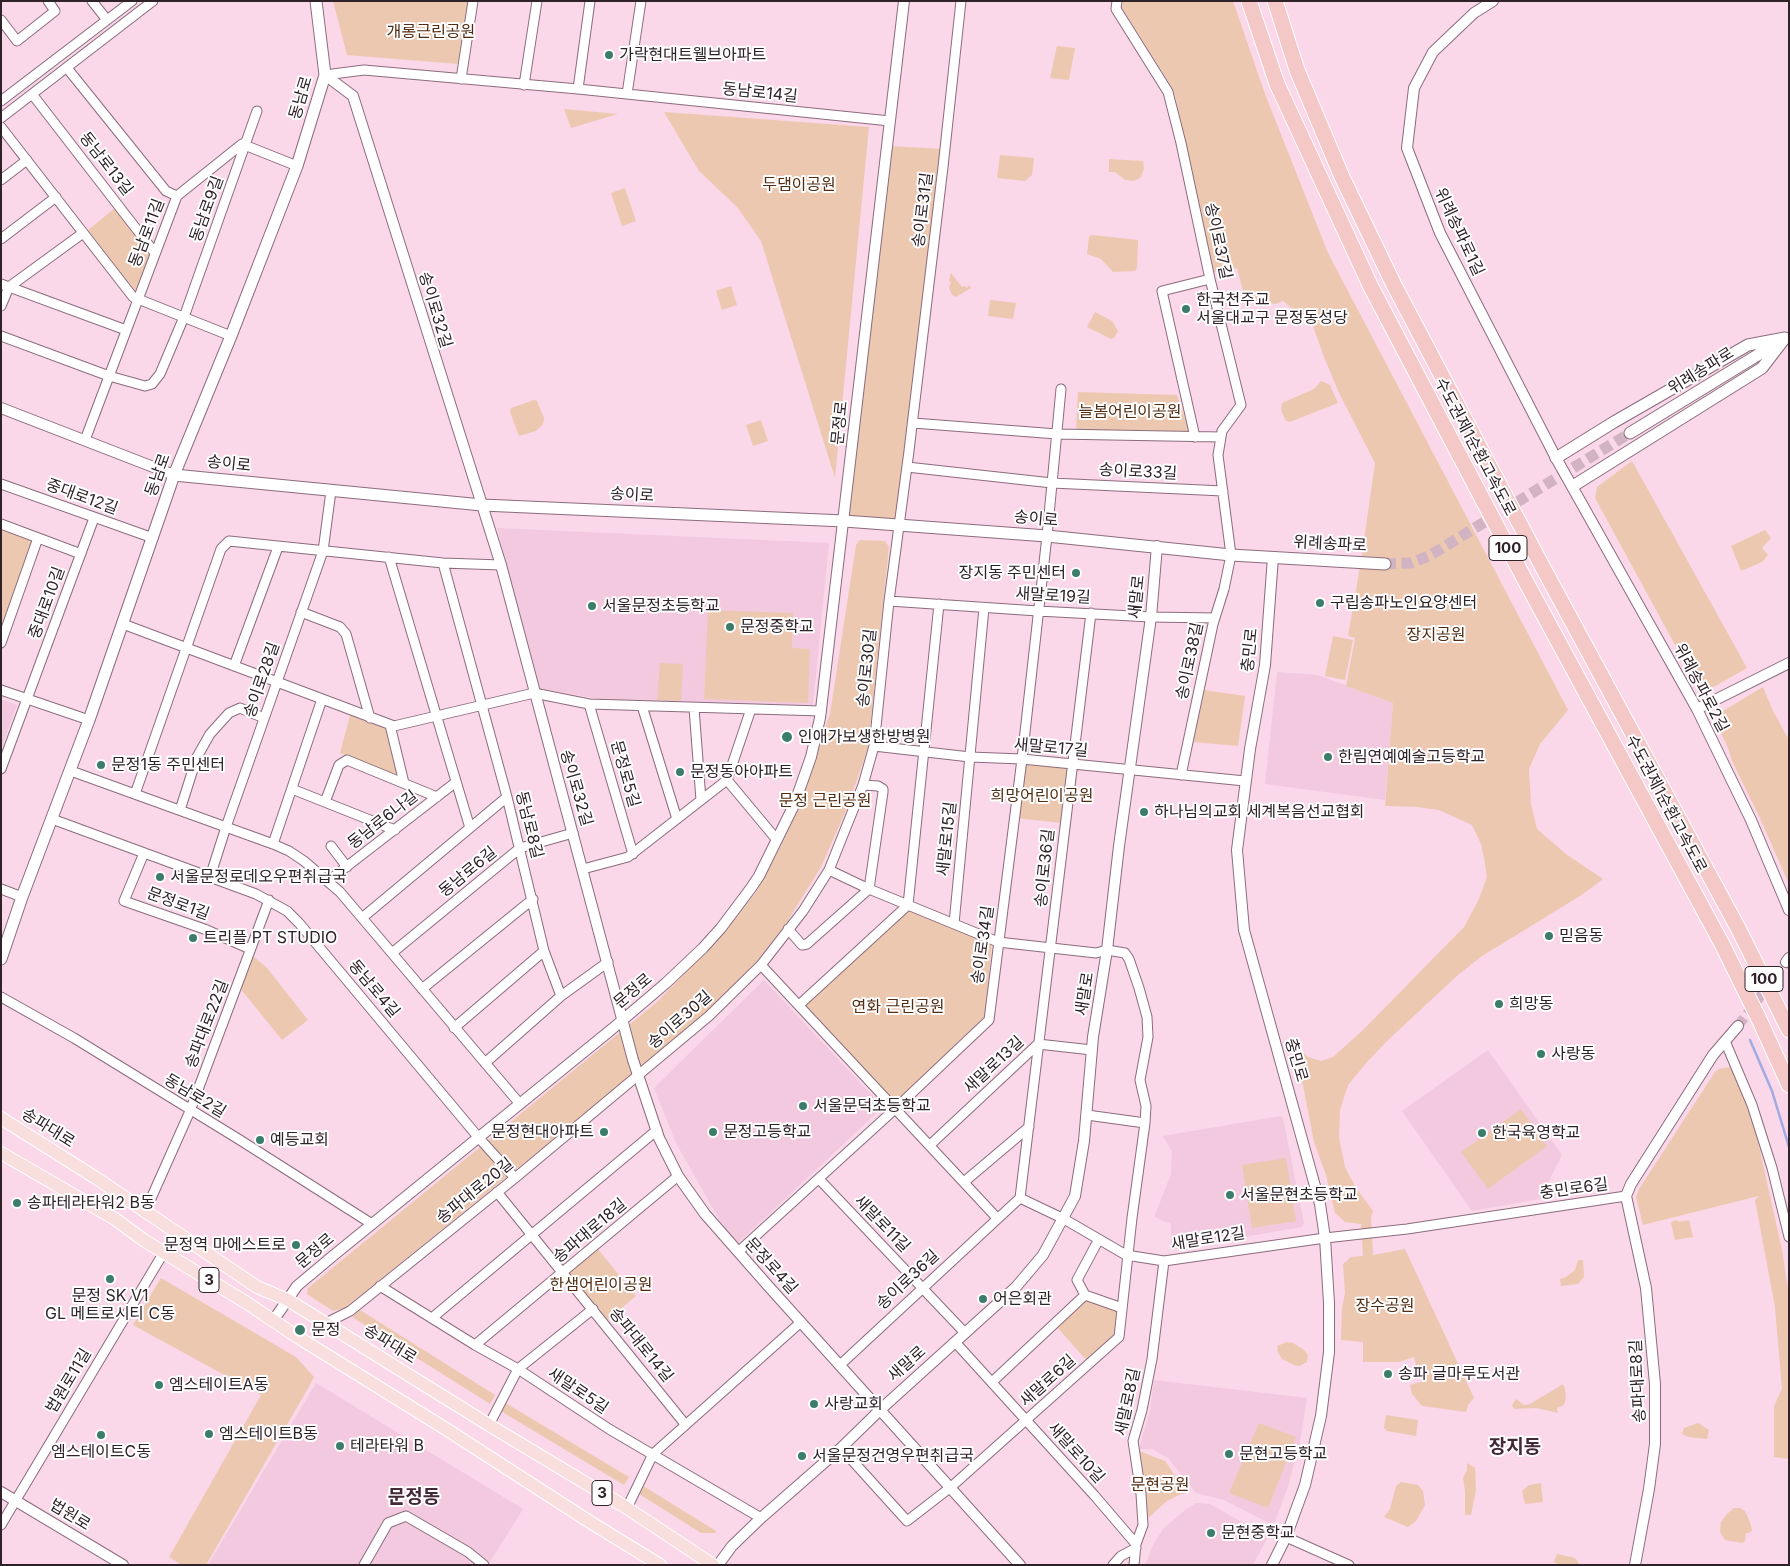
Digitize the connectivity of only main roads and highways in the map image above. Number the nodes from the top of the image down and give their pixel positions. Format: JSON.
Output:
{"nodes":[{"id":1,"x":316,"y":1,"type":"edge"},
{"id":2,"x":1249,"y":1,"type":"edge"},
{"id":3,"x":1275,"y":1,"type":"edge"},
{"id":4,"x":1787,"y":337,"type":"edge"},
{"id":5,"x":1630,"y":433,"type":"tunnel mouth"},
{"id":6,"x":1556,"y":458,"type":"road end"},
{"id":7,"x":174,"y":475,"type":"junction"},
{"id":8,"x":1573,"y":486,"type":"road end"},
{"id":9,"x":1273,"y":557,"type":"joint"},
{"id":10,"x":1385,"y":564,"type":"tunnel mouth"},
{"id":11,"x":1,"y":958,"type":"edge"},
{"id":12,"x":1789,"y":1030,"type":"edge"},
{"id":13,"x":1789,"y":1085,"type":"edge"},
{"id":14,"x":1,"y":1118,"type":"edge"},
{"id":15,"x":1,"y":1153,"type":"edge"},
{"id":16,"x":660,"y":1565,"type":"edge"},
{"id":17,"x":712,"y":1565,"type":"edge"}],
"edges":[{"from":1,"to":7,"type":"main road","name":"동남로"},
{"from":2,"to":13,"type":"highway","name":"수도권제1순환고속도로","number":"100"},
{"from":3,"to":12,"type":"highway","name":"수도권제1순환고속도로","number":"100"},
{"from":4,"to":5,"type":"main road","name":"위례송파로"},
{"from":4,"to":6,"type":"main road"},
{"from":4,"to":8,"type":"main road"},
{"from":7,"to":9,"type":"main road","name":"송이로"},
{"from":7,"to":11,"type":"main road","name":"동남로"},
{"from":9,"to":10,"type":"main road","name":"위례송파로"},
{"from":14,"to":17,"type":"main road","name":"송파대로","number":"3"},
{"from":15,"to":16,"type":"main road","number":"3"}]}
